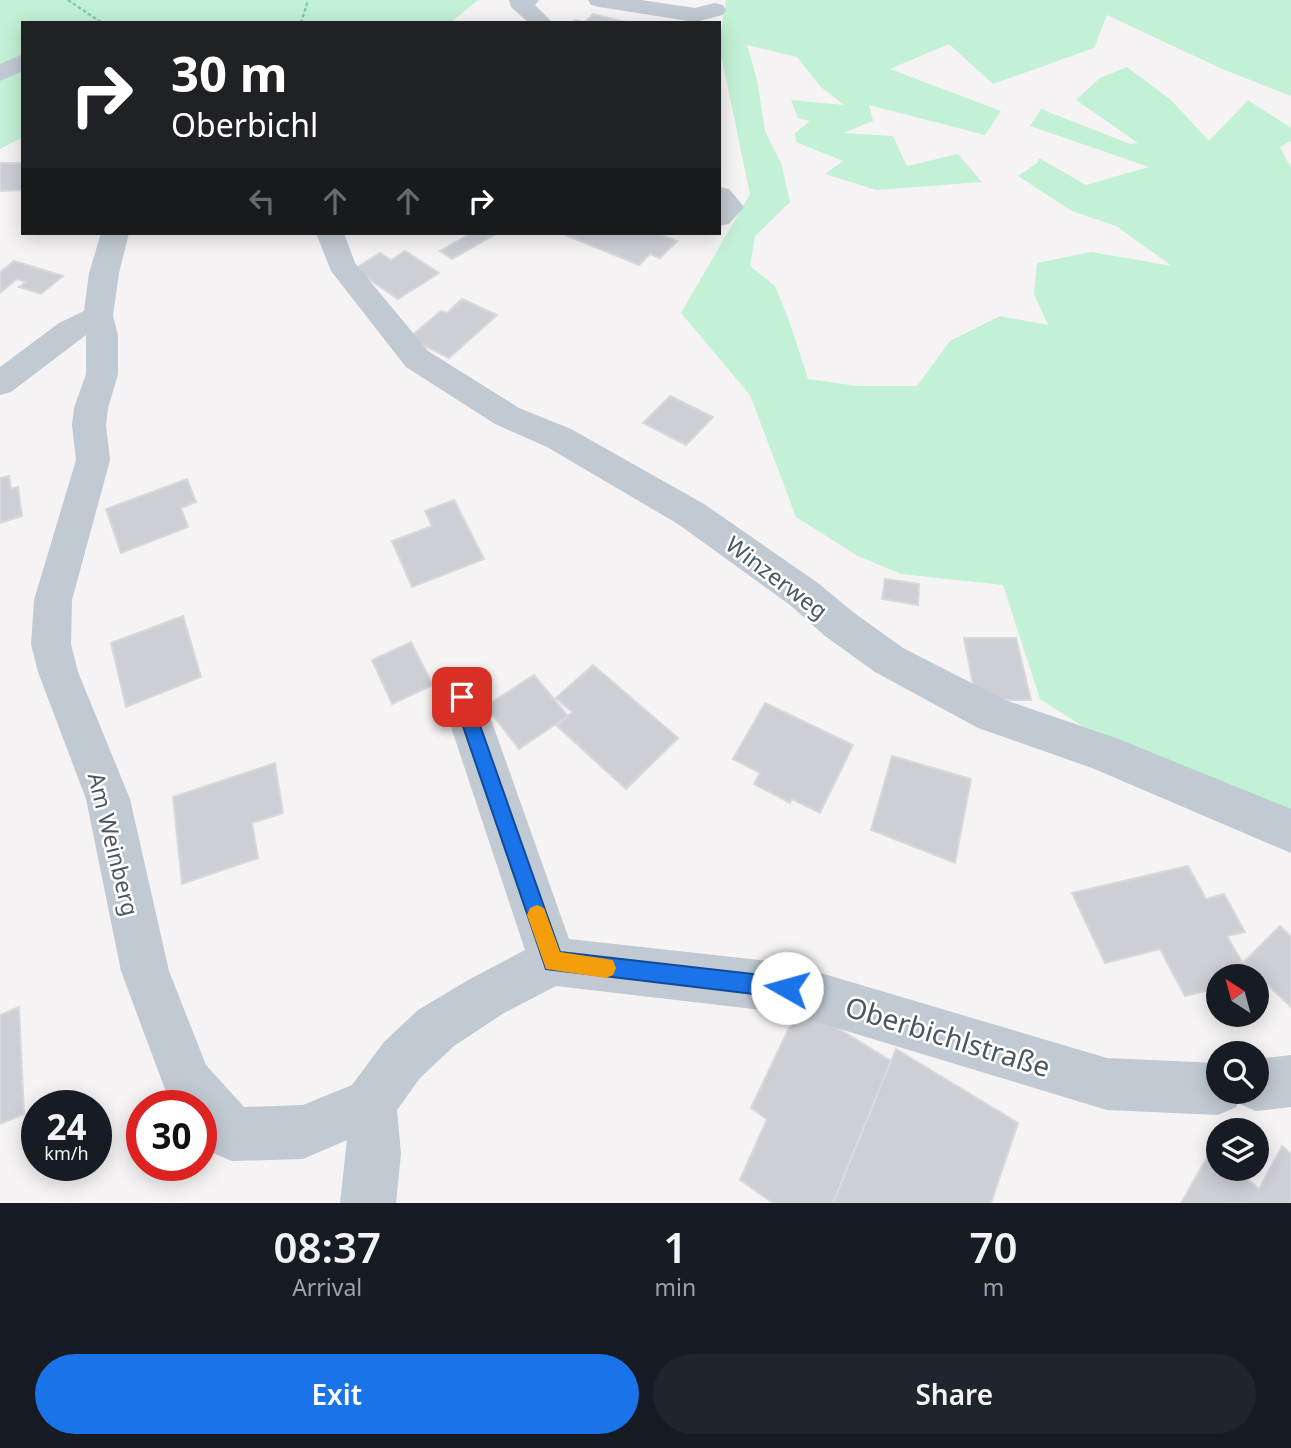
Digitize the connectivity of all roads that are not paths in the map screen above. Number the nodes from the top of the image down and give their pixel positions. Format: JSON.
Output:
{"nodes":[{"id":1,"x":528,"y":0,"type":"edge"},
{"id":2,"x":599,"y":0,"type":"edge"},
{"id":3,"x":715,"y":10,"type":"dead end"},
{"id":4,"x":540,"y":21,"type":"edge"},
{"id":5,"x":21,"y":62,"type":"edge"},
{"id":6,"x":0,"y":74,"type":"edge"},
{"id":7,"x":721,"y":197,"type":"edge"},
{"id":8,"x":721,"y":216,"type":"edge"},
{"id":9,"x":115,"y":235,"type":"edge"},
{"id":10,"x":331,"y":235,"type":"edge"},
{"id":11,"x":98,"y":316,"type":"junction"},
{"id":12,"x":0,"y":384,"type":"edge"},
{"id":13,"x":462,"y":697,"type":"dead end"},
{"id":14,"x":1291,"y":831,"type":"edge"},
{"id":15,"x":553,"y":961,"type":"junction"},
{"id":16,"x":1291,"y":1081,"type":"edge"},
{"id":17,"x":1269,"y":1084,"type":"edge"},
{"id":18,"x":1206,"y":1088,"type":"edge"},
{"id":19,"x":370,"y":1104,"type":"junction"},
{"id":20,"x":368,"y":1203,"type":"edge"}],
"edges":[{"from":1,"to":4,"type":"street"},
{"from":2,"to":3,"type":"street"},
{"from":5,"to":6,"type":"street"},
{"from":7,"to":8,"type":"street"},
{"from":9,"to":11,"type":"street","name":"Am Weinberg"},
{"from":10,"to":14,"type":"street","name":"Winzerweg"},
{"from":11,"to":12,"type":"street"},
{"from":11,"to":19,"type":"street","name":"Am Weinberg"},
{"from":13,"to":15,"type":"street"},
{"from":15,"to":18,"type":"street","name":"Oberbichlstraße"},
{"from":15,"to":19,"type":"street"},
{"from":16,"to":17,"type":"street"},
{"from":19,"to":20,"type":"street"}]}
